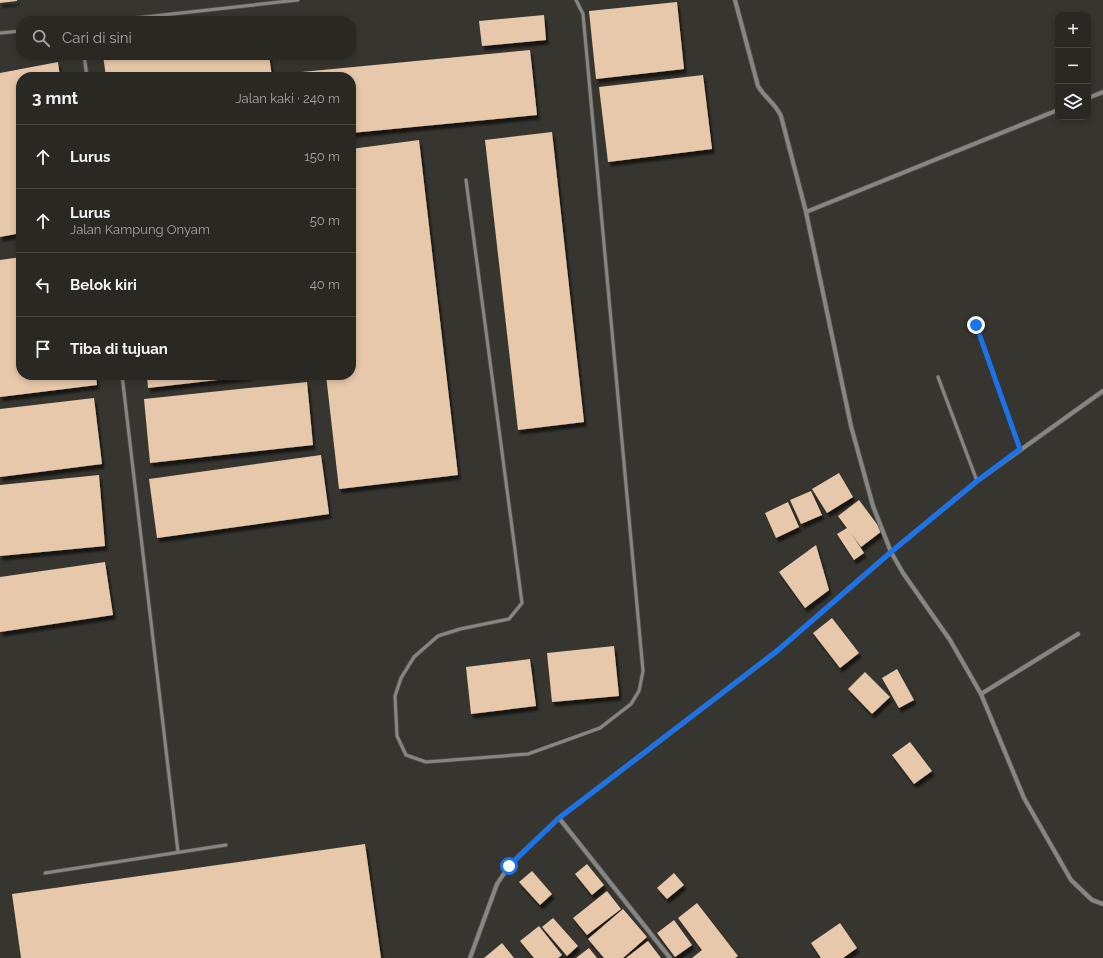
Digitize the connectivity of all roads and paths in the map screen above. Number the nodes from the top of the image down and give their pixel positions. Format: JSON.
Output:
{"nodes":[{"id":1,"x":298,"y":0,"type":"edge"},
{"id":2,"x":576,"y":0,"type":"edge"},
{"id":3,"x":735,"y":0,"type":"edge"},
{"id":4,"x":153,"y":16,"type":"edge"},
{"id":5,"x":16,"y":31,"type":"edge"},
{"id":6,"x":0,"y":33,"type":"edge"},
{"id":7,"x":85,"y":60,"type":"edge"},
{"id":8,"x":86,"y":72,"type":"edge"},
{"id":9,"x":1103,"y":92,"type":"edge"},
{"id":10,"x":1091,"y":97,"type":"edge"},
{"id":11,"x":1055,"y":111,"type":"edge"},
{"id":12,"x":466,"y":180,"type":"dead end"},
{"id":13,"x":806,"y":212,"type":"junction"},
{"id":14,"x":976,"y":325,"type":"dead end"},
{"id":15,"x":938,"y":377,"type":"dead end"},
{"id":16,"x":123,"y":380,"type":"edge"},
{"id":17,"x":1103,"y":390,"type":"edge"},
{"id":18,"x":1020,"y":449,"type":"junction"},
{"id":19,"x":977,"y":481,"type":"junction"},
{"id":20,"x":891,"y":552,"type":"junction"},
{"id":21,"x":1078,"y":634,"type":"dead end"},
{"id":22,"x":981,"y":694,"type":"junction"},
{"id":23,"x":559,"y":818,"type":"junction"},
{"id":24,"x":226,"y":844,"type":"dead end"},
{"id":25,"x":178,"y":852,"type":"junction"},
{"id":26,"x":45,"y":874,"type":"dead end"},
{"id":27,"x":1103,"y":904,"type":"edge"},
{"id":28,"x":470,"y":958,"type":"edge"},
{"id":29,"x":670,"y":958,"type":"edge"}],
"edges":[{"from":1,"to":4,"type":"lane"},
{"from":2,"to":12,"type":"lane"},
{"from":3,"to":13,"type":"street"},
{"from":5,"to":6,"type":"lane"},
{"from":7,"to":8,"type":"lane"},
{"from":9,"to":10,"type":"street"},
{"from":11,"to":13,"type":"street"},
{"from":13,"to":20,"type":"street"},
{"from":14,"to":18,"type":"lane"},
{"from":15,"to":19,"type":"lane"},
{"from":16,"to":25,"type":"lane"},
{"from":17,"to":18,"type":"street"},
{"from":18,"to":19,"type":"street"},
{"from":19,"to":20,"type":"street"},
{"from":20,"to":22,"type":"street"},
{"from":20,"to":23,"type":"street"},
{"from":21,"to":22,"type":"street"},
{"from":22,"to":27,"type":"street"},
{"from":23,"to":28,"type":"street"},
{"from":23,"to":29,"type":"street"},
{"from":24,"to":25,"type":"lane"},
{"from":25,"to":26,"type":"lane"}]}
